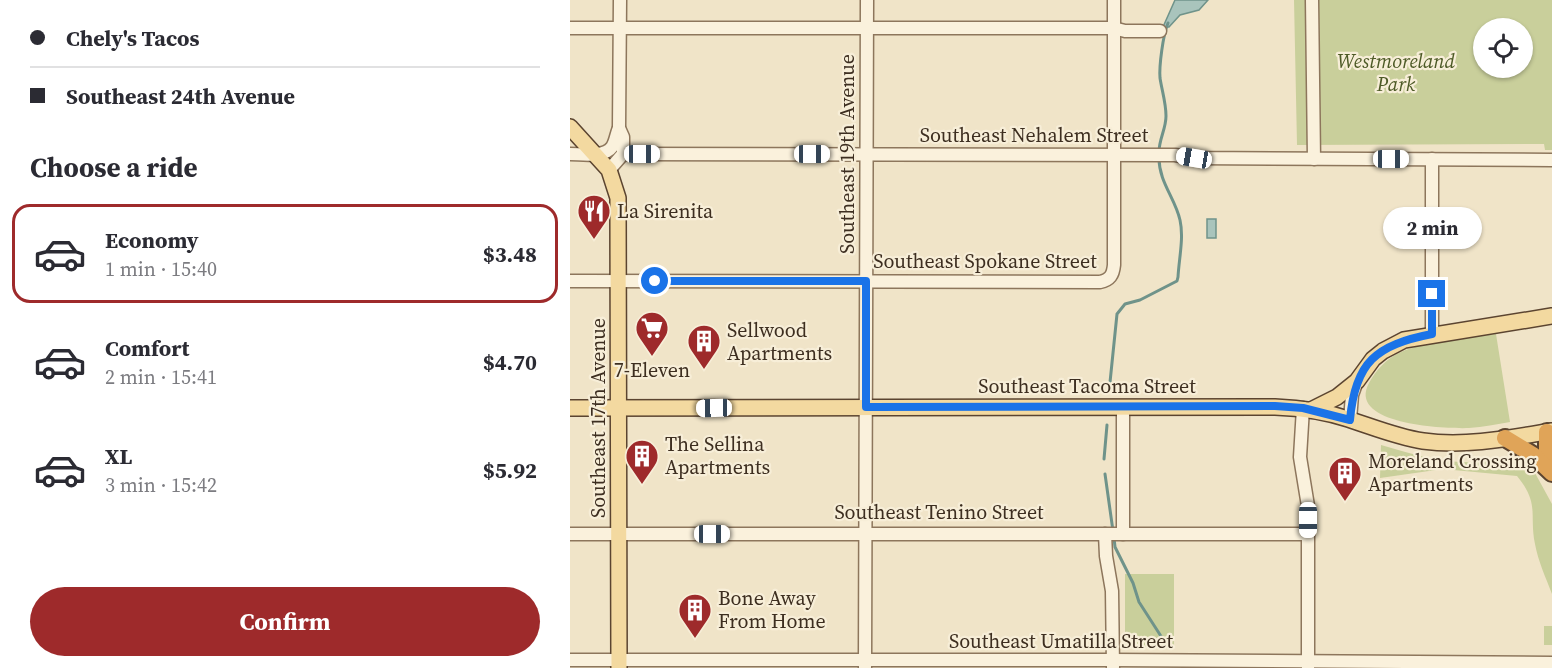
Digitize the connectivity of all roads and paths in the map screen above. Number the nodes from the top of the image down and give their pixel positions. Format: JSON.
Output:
{"nodes":[{"id":1,"x":620,"y":0,"type":"edge"},
{"id":2,"x":867,"y":0,"type":"edge"},
{"id":3,"x":1113,"y":0,"type":"edge"},
{"id":4,"x":1312,"y":0,"type":"edge"},
{"id":5,"x":570,"y":28,"type":"edge"},
{"id":6,"x":620,"y":28,"type":"junction"},
{"id":7,"x":867,"y":28,"type":"junction"},
{"id":8,"x":1113,"y":28,"type":"junction"},
{"id":9,"x":1160,"y":31,"type":"dead end"},
{"id":10,"x":570,"y":127,"type":"edge"},
{"id":11,"x":619,"y":128,"type":"junction"},
{"id":12,"x":570,"y":154,"type":"edge"},
{"id":13,"x":596,"y":154,"type":"junction"},
{"id":14,"x":623,"y":154,"type":"junction"},
{"id":15,"x":867,"y":154,"type":"junction"},
{"id":16,"x":1114,"y":155,"type":"junction"},
{"id":17,"x":1314,"y":159,"type":"junction"},
{"id":18,"x":1432,"y":159,"type":"junction"},
{"id":19,"x":1552,"y":160,"type":"edge"},
{"id":20,"x":609,"y":170,"type":"junction"},
{"id":21,"x":570,"y":281,"type":"edge"},
{"id":22,"x":620,"y":281,"type":"junction"},
{"id":23,"x":866,"y":281,"type":"junction"},
{"id":24,"x":1552,"y":316,"type":"edge"},
{"id":25,"x":1432,"y":334,"type":"junction"},
{"id":26,"x":1357,"y":381,"type":"junction"},
{"id":27,"x":866,"y":407,"type":"junction"},
{"id":28,"x":1123,"y":407,"type":"junction"},
{"id":29,"x":570,"y":408,"type":"edge"},
{"id":30,"x":619,"y":408,"type":"junction"},
{"id":31,"x":1307,"y":409,"type":"junction"},
{"id":32,"x":1350,"y":420,"type":"junction"},
{"id":33,"x":1550,"y":431,"type":"edge"},
{"id":34,"x":1505,"y":438,"type":"junction"},
{"id":35,"x":1552,"y":467,"type":"edge"},
{"id":36,"x":1552,"y":473,"type":"edge"},
{"id":37,"x":866,"y":533,"type":"junction"},
{"id":38,"x":570,"y":534,"type":"edge"},
{"id":39,"x":619,"y":534,"type":"junction"},
{"id":40,"x":1115,"y":534,"type":"junction"},
{"id":41,"x":1308,"y":534,"type":"junction"},
{"id":42,"x":570,"y":660,"type":"edge"},
{"id":43,"x":1552,"y":663,"type":"edge"},
{"id":44,"x":619,"y":664,"type":"edge"},
{"id":45,"x":866,"y":664,"type":"edge"},
{"id":46,"x":1113,"y":664,"type":"edge"},
{"id":47,"x":1308,"y":665,"type":"edge"},
{"id":48,"x":1431,"y":665,"type":"edge"}],
"edges":[{"from":1,"to":6,"type":"street"},
{"from":2,"to":7,"type":"street","name":"Southeast 19th Avenue"},
{"from":3,"to":8,"type":"street"},
{"from":4,"to":17,"type":"street"},
{"from":5,"to":6,"type":"street"},
{"from":6,"to":7,"type":"street"},
{"from":6,"to":11,"type":"street"},
{"from":7,"to":8,"type":"street"},
{"from":7,"to":15,"type":"street","name":"Southeast 19th Avenue"},
{"from":8,"to":9,"type":"street"},
{"from":8,"to":16,"type":"street"},
{"from":10,"to":13,"type":"main road","name":"Southeast 17th Avenue"},
{"from":11,"to":13,"type":"street"},
{"from":11,"to":14,"type":"street"},
{"from":12,"to":13,"type":"street"},
{"from":13,"to":20,"type":"main road","name":"Southeast 17th Avenue"},
{"from":14,"to":15,"type":"street","name":"Southeast Nehalem Street"},
{"from":14,"to":20,"type":"street"},
{"from":15,"to":16,"type":"street","name":"Southeast Nehalem Street"},
{"from":15,"to":23,"type":"street","name":"Southeast 19th Avenue"},
{"from":16,"to":17,"type":"street","name":"Southeast Nehalem Street"},
{"from":16,"to":23,"type":"street","name":"Southeast Spokane Street"},
{"from":17,"to":18,"type":"street","name":"Southeast Nehalem Street"},
{"from":18,"to":19,"type":"street","name":"Southeast Nehalem Street"},
{"from":18,"to":25,"type":"street"},
{"from":20,"to":22,"type":"main road","name":"Southeast 17th Avenue"},
{"from":21,"to":22,"type":"street","name":"Southeast Spokane Street"},
{"from":22,"to":23,"type":"street","name":"Southeast Spokane Street"},
{"from":22,"to":30,"type":"main road","name":"Southeast 17th Avenue"},
{"from":23,"to":27,"type":"street","name":"Southeast 19th Avenue"},
{"from":24,"to":25,"type":"main road"},
{"from":25,"to":26,"type":"main road"},
{"from":26,"to":31,"type":"main road"},
{"from":26,"to":32,"type":"street"},
{"from":27,"to":28,"type":"main road","name":"Southeast Tacoma Street"},
{"from":27,"to":30,"type":"main road","name":"Southeast Tacoma Street"},
{"from":27,"to":37,"type":"street","name":"Southeast 19th Avenue"},
{"from":28,"to":31,"type":"main road","name":"Southeast Tacoma Street"},
{"from":28,"to":40,"type":"street"},
{"from":29,"to":30,"type":"main road","name":"Southeast Tacoma Street"},
{"from":30,"to":39,"type":"main road","name":"Southeast 17th Avenue"},
{"from":31,"to":32,"type":"main road","name":"Southeast Tacoma Street"},
{"from":31,"to":41,"type":"street"},
{"from":32,"to":34,"type":"main road"},
{"from":33,"to":34,"type":"main road"},
{"from":33,"to":35,"type":"highway"},
{"from":34,"to":36,"type":"highway"},
{"from":37,"to":39,"type":"street","name":"Southeast Tenino Street"},
{"from":37,"to":40,"type":"street","name":"Southeast Tenino Street"},
{"from":37,"to":45,"type":"street","name":"Southeast 19th Avenue"},
{"from":38,"to":39,"type":"street","name":"Southeast Tenino Street"},
{"from":39,"to":44,"type":"main road","name":"Southeast 17th Avenue"},
{"from":40,"to":41,"type":"street","name":"Southeast Tenino Street"},
{"from":40,"to":46,"type":"street"},
{"from":41,"to":47,"type":"street"},
{"from":42,"to":44,"type":"street","name":"Southeast Umatilla Street"},
{"from":43,"to":48,"type":"street","name":"Southeast Umatilla Street"},
{"from":44,"to":45,"type":"street","name":"Southeast Umatilla Street"},
{"from":45,"to":46,"type":"street","name":"Southeast Umatilla Street"},
{"from":46,"to":47,"type":"street","name":"Southeast Umatilla Street"},
{"from":47,"to":48,"type":"street","name":"Southeast Umatilla Street"}]}
